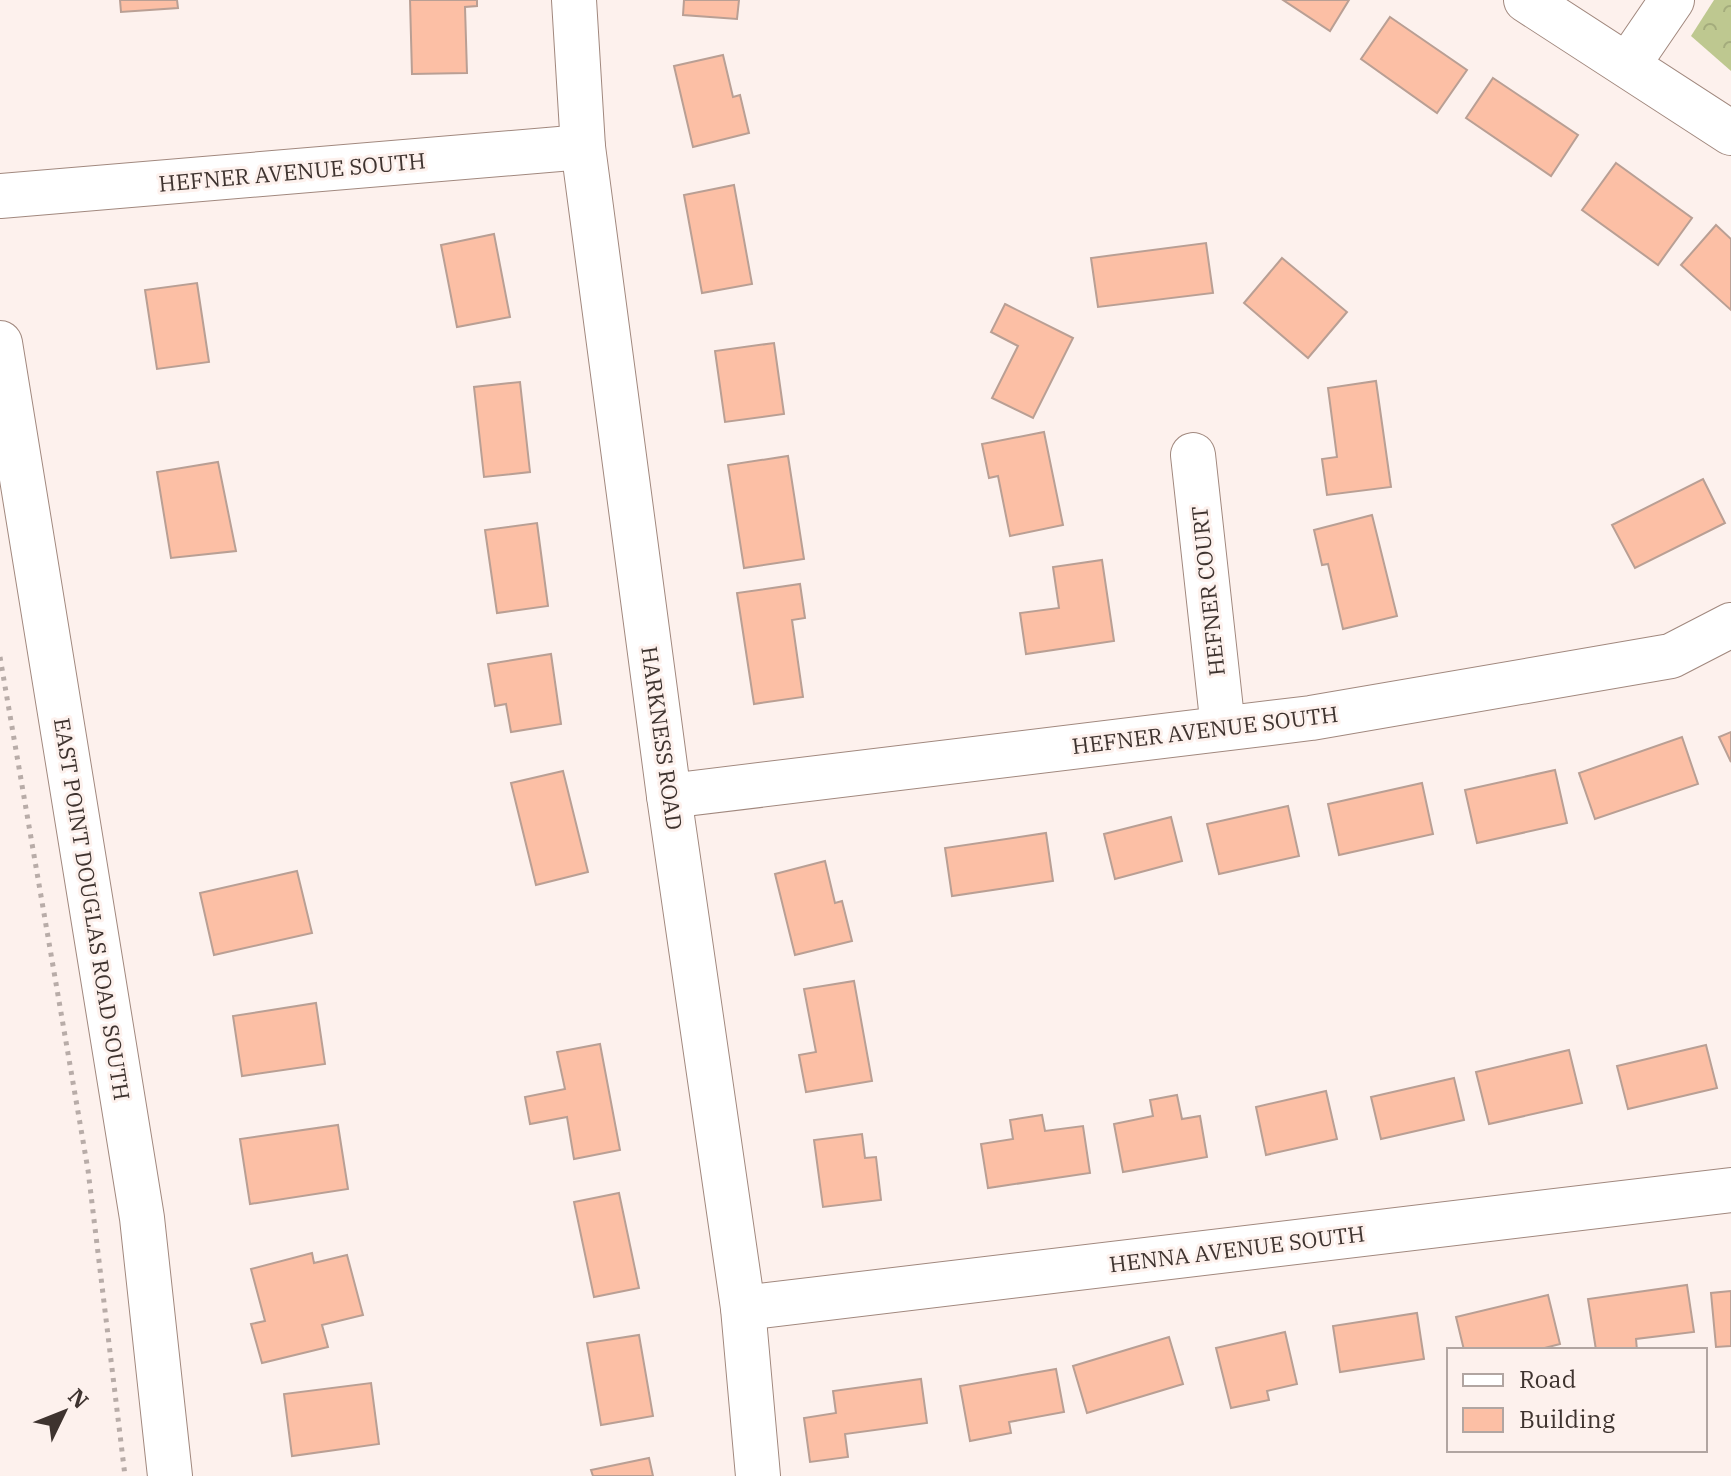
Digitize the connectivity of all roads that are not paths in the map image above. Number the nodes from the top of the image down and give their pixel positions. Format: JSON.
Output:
{"nodes":[{"id":1,"x":574,"y":0,"type":"edge"},
{"id":2,"x":1526,"y":0,"type":"edge"},
{"id":3,"x":1672,"y":0,"type":"edge"},
{"id":4,"x":1629,"y":63,"type":"junction"},
{"id":5,"x":1731,"y":133,"type":"edge"},
{"id":6,"x":583,"y":147,"type":"junction"},
{"id":7,"x":0,"y":196,"type":"edge"},
{"id":8,"x":0,"y":343,"type":"edge"},
{"id":9,"x":1193,"y":455,"type":"dead end"},
{"id":10,"x":1731,"y":625,"type":"edge"},
{"id":11,"x":1223,"y":728,"type":"junction"},
{"id":12,"x":669,"y":796,"type":"junction"},
{"id":13,"x":1731,"y":1190,"type":"edge"},
{"id":14,"x":743,"y":1308,"type":"junction"},
{"id":15,"x":170,"y":1476,"type":"edge"},
{"id":16,"x":758,"y":1476,"type":"edge"}],
"edges":[{"from":1,"to":6,"type":"street","name":"HARKNESS ROAD"},
{"from":2,"to":4,"type":"street"},
{"from":3,"to":4,"type":"street"},
{"from":4,"to":5,"type":"street"},
{"from":6,"to":7,"type":"street","name":"HEFNER AVENUE SOUTH"},
{"from":6,"to":12,"type":"street","name":"HARKNESS ROAD"},
{"from":8,"to":15,"type":"street","name":"EAST POINT DOUGLAS ROAD SOUTH"},
{"from":9,"to":11,"type":"street","name":"HEFNER COURT"},
{"from":10,"to":11,"type":"street","name":"HEFNER AVENUE SOUTH"},
{"from":11,"to":12,"type":"street","name":"HEFNER AVENUE SOUTH"},
{"from":12,"to":14,"type":"street","name":"HARKNESS ROAD"},
{"from":13,"to":14,"type":"street","name":"HENNA AVENUE SOUTH"},
{"from":14,"to":16,"type":"street","name":"HARKNESS ROAD"}]}
